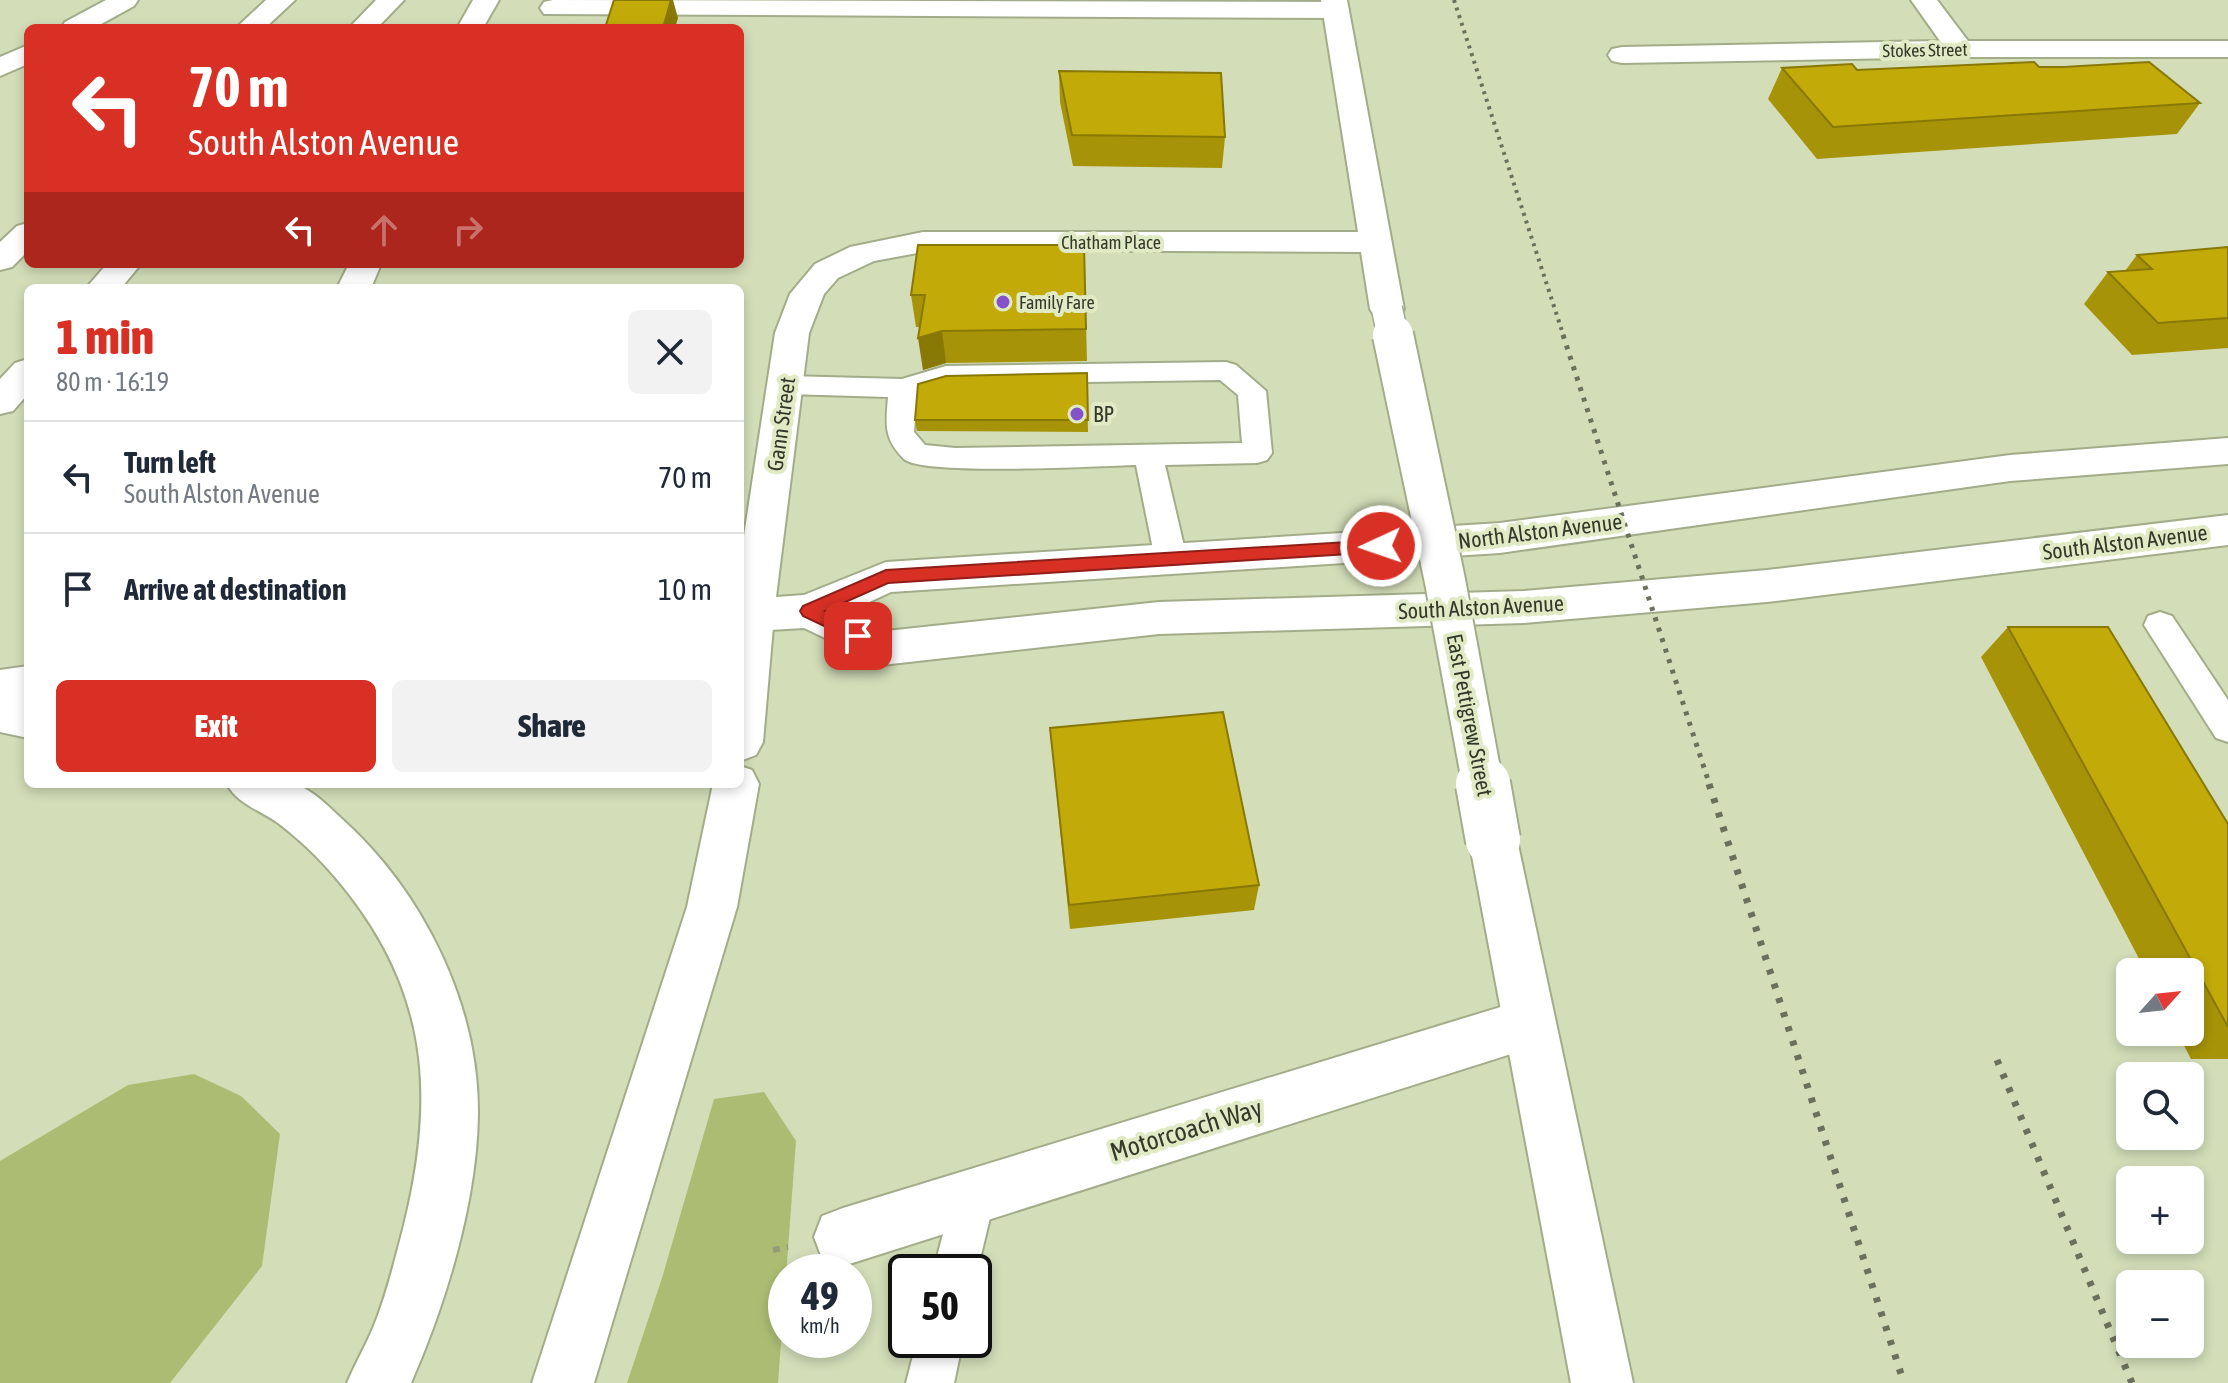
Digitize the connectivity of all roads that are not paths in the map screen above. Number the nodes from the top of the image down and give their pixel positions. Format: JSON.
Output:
{"nodes":[{"id":1,"x":125,"y":0,"type":"edge"},
{"id":2,"x":282,"y":0,"type":"edge"},
{"id":3,"x":391,"y":0,"type":"edge"},
{"id":4,"x":486,"y":0,"type":"edge"},
{"id":5,"x":1924,"y":0,"type":"edge"},
{"id":6,"x":1335,"y":5,"type":"edge"},
{"id":7,"x":551,"y":12,"type":"edge"},
{"id":8,"x":81,"y":24,"type":"edge"},
{"id":9,"x":254,"y":24,"type":"edge"},
{"id":10,"x":366,"y":24,"type":"edge"},
{"id":11,"x":472,"y":24,"type":"edge"},
{"id":12,"x":1960,"y":49,"type":"junction"},
{"id":13,"x":2228,"y":49,"type":"edge"},
{"id":14,"x":24,"y":55,"type":"edge"},
{"id":15,"x":1622,"y":55,"type":"dead end"},
{"id":16,"x":0,"y":68,"type":"edge"},
{"id":17,"x":24,"y":237,"type":"edge"},
{"id":18,"x":1373,"y":242,"type":"junction"},
{"id":19,"x":852,"y":257,"type":"joint"},
{"id":20,"x":0,"y":260,"type":"edge"},
{"id":21,"x":121,"y":268,"type":"edge"},
{"id":22,"x":107,"y":284,"type":"edge"},
{"id":23,"x":24,"y":375,"type":"edge"},
{"id":24,"x":787,"y":385,"type":"junction"},
{"id":25,"x":903,"y":388,"type":"junction"},
{"id":26,"x":0,"y":402,"type":"edge"},
{"id":27,"x":2228,"y":451,"type":"edge"},
{"id":28,"x":1149,"y":457,"type":"junction"},
{"id":29,"x":2228,"y":530,"type":"edge"},
{"id":30,"x":1171,"y":559,"type":"junction"},
{"id":31,"x":809,"y":611,"type":"junction"},
{"id":32,"x":747,"y":615,"type":"edge"},
{"id":33,"x":2160,"y":625,"type":"dead end"},
{"id":34,"x":744,"y":669,"type":"edge"},
{"id":35,"x":24,"y":685,"type":"edge"},
{"id":36,"x":0,"y":688,"type":"edge"},
{"id":37,"x":0,"y":714,"type":"edge"},
{"id":38,"x":24,"y":719,"type":"edge"},
{"id":39,"x":2228,"y":728,"type":"edge"},
{"id":40,"x":257,"y":788,"type":"edge"},
{"id":41,"x":735,"y":788,"type":"edge"},
{"id":42,"x":1530,"y":1023,"type":"junction"},
{"id":43,"x":973,"y":1197,"type":"junction"},
{"id":44,"x":843,"y":1237,"type":"dead end"},
{"id":45,"x":960,"y":1254,"type":"edge"},
{"id":46,"x":936,"y":1358,"type":"edge"},
{"id":47,"x":378,"y":1383,"type":"edge"},
{"id":48,"x":563,"y":1383,"type":"edge"},
{"id":49,"x":930,"y":1383,"type":"edge"},
{"id":50,"x":1602,"y":1383,"type":"edge"}],
"edges":[{"from":1,"to":8,"type":"main road"},
{"from":2,"to":9,"type":"main road"},
{"from":3,"to":10,"type":"main road"},
{"from":4,"to":11,"type":"main road"},
{"from":5,"to":12,"type":"main road"},
{"from":6,"to":7,"type":"main road"},
{"from":6,"to":18,"type":"main road","name":"East Pettigrew Street"},
{"from":12,"to":13,"type":"main road","name":"Stokes Street"},
{"from":12,"to":15,"type":"main road","name":"Stokes Street"},
{"from":14,"to":16,"type":"main road"},
{"from":17,"to":20,"type":"main road"},
{"from":18,"to":19,"type":"main road","name":"Chatham Place"},
{"from":18,"to":42,"type":"main road","name":"East Pettigrew Street","bridge":true},
{"from":19,"to":24,"type":"main road","name":"Gann Street"},
{"from":21,"to":22,"type":"main road"},
{"from":23,"to":26,"type":"main road"},
{"from":24,"to":25,"type":"lane"},
{"from":24,"to":32,"type":"main road","name":"Gann Street"},
{"from":25,"to":28,"type":"lane"},
{"from":25,"to":28,"type":"lane"},
{"from":27,"to":30,"type":"main road","name":"North Alston Avenue"},
{"from":28,"to":30,"type":"lane"},
{"from":29,"to":31,"type":"main road","name":"South Alston Avenue"},
{"from":30,"to":31,"type":"main road","name":"North Alston Avenue"},
{"from":31,"to":32,"type":"main road"},
{"from":32,"to":34,"type":"main road","name":"Gann Street"},
{"from":33,"to":39,"type":"lane"},
{"from":35,"to":36,"type":"main road"},
{"from":37,"to":38,"type":"main road"},
{"from":40,"to":47,"type":"main road"},
{"from":41,"to":48,"type":"main road"},
{"from":42,"to":43,"type":"main road","name":"Motorcoach Way"},
{"from":42,"to":50,"type":"main road","name":"East Pettigrew Street"},
{"from":43,"to":44,"type":"main road","name":"Motorcoach Way"},
{"from":43,"to":45,"type":"lane"},
{"from":46,"to":49,"type":"lane"}]}
